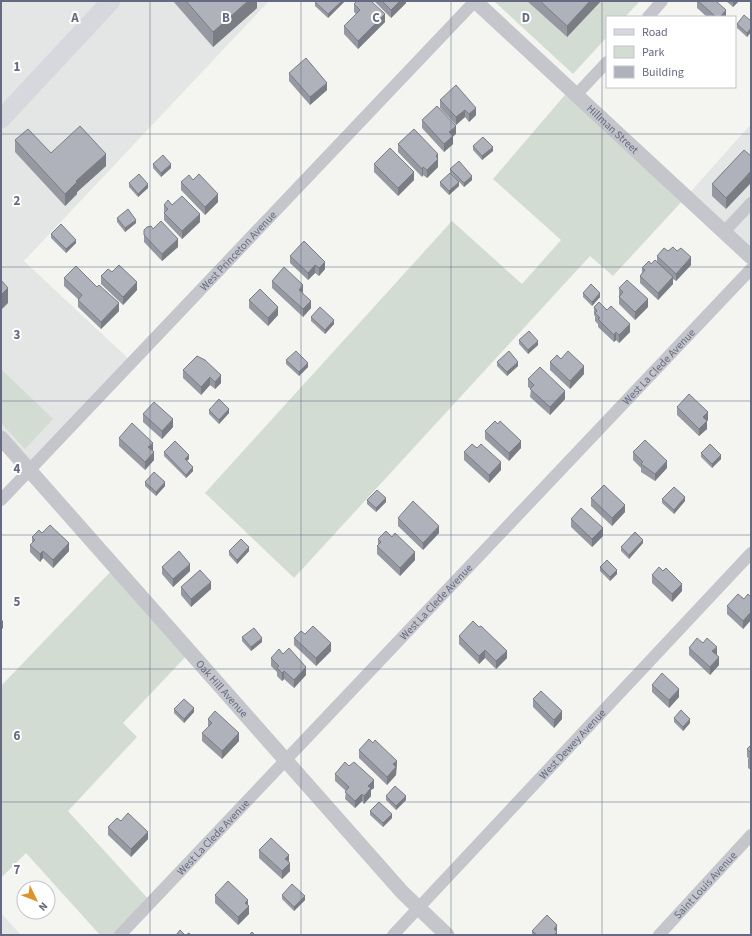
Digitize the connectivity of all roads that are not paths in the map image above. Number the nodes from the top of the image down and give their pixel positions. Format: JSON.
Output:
{"nodes":[{"id":1,"x":112,"y":1,"type":"edge"},
{"id":2,"x":475,"y":1,"type":"edge"},
{"id":3,"x":662,"y":1,"type":"edge"},
{"id":4,"x":649,"y":16,"type":"edge"},
{"id":5,"x":606,"y":63,"type":"edge"},
{"id":6,"x":576,"y":95,"type":"junction"},
{"id":7,"x":1,"y":120,"type":"edge"},
{"id":8,"x":751,"y":203,"type":"edge"},
{"id":9,"x":724,"y":232,"type":"junction"},
{"id":10,"x":751,"y":257,"type":"edge"},
{"id":11,"x":751,"y":269,"type":"edge"},
{"id":12,"x":1,"y":438,"type":"edge"},
{"id":13,"x":29,"y":470,"type":"junction"},
{"id":14,"x":1,"y":500,"type":"edge"},
{"id":15,"x":751,"y":553,"type":"edge"},
{"id":16,"x":286,"y":760,"type":"junction"},
{"id":17,"x":751,"y":836,"type":"edge"},
{"id":18,"x":419,"y":908,"type":"junction"},
{"id":19,"x":120,"y":935,"type":"edge"},
{"id":20,"x":393,"y":935,"type":"edge"},
{"id":21,"x":446,"y":935,"type":"edge"},
{"id":22,"x":659,"y":935,"type":"edge"}],
"edges":[{"from":1,"to":7,"type":"main road"},
{"from":2,"to":6,"type":"street","name":"Hillman Street"},
{"from":2,"to":13,"type":"street","name":"West Princeton Avenue"},
{"from":3,"to":4,"type":"street"},
{"from":5,"to":6,"type":"street"},
{"from":6,"to":9,"type":"street","name":"Hillman Street"},
{"from":8,"to":9,"type":"street"},
{"from":9,"to":10,"type":"street","name":"Hillman Street"},
{"from":11,"to":16,"type":"street","name":"West La Clede Avenue"},
{"from":12,"to":13,"type":"street","name":"Oak Hill Avenue"},
{"from":13,"to":14,"type":"street","name":"West Princeton Avenue"},
{"from":13,"to":16,"type":"street","name":"Oak Hill Avenue"},
{"from":15,"to":18,"type":"street","name":"West Dewey Avenue"},
{"from":16,"to":18,"type":"street","name":"Oak Hill Avenue"},
{"from":16,"to":19,"type":"street","name":"West La Clede Avenue"},
{"from":17,"to":22,"type":"street","name":"Saint Louis Avenue"},
{"from":18,"to":20,"type":"street","name":"West Dewey Avenue"},
{"from":18,"to":21,"type":"street","name":"Oak Hill Avenue"}]}
